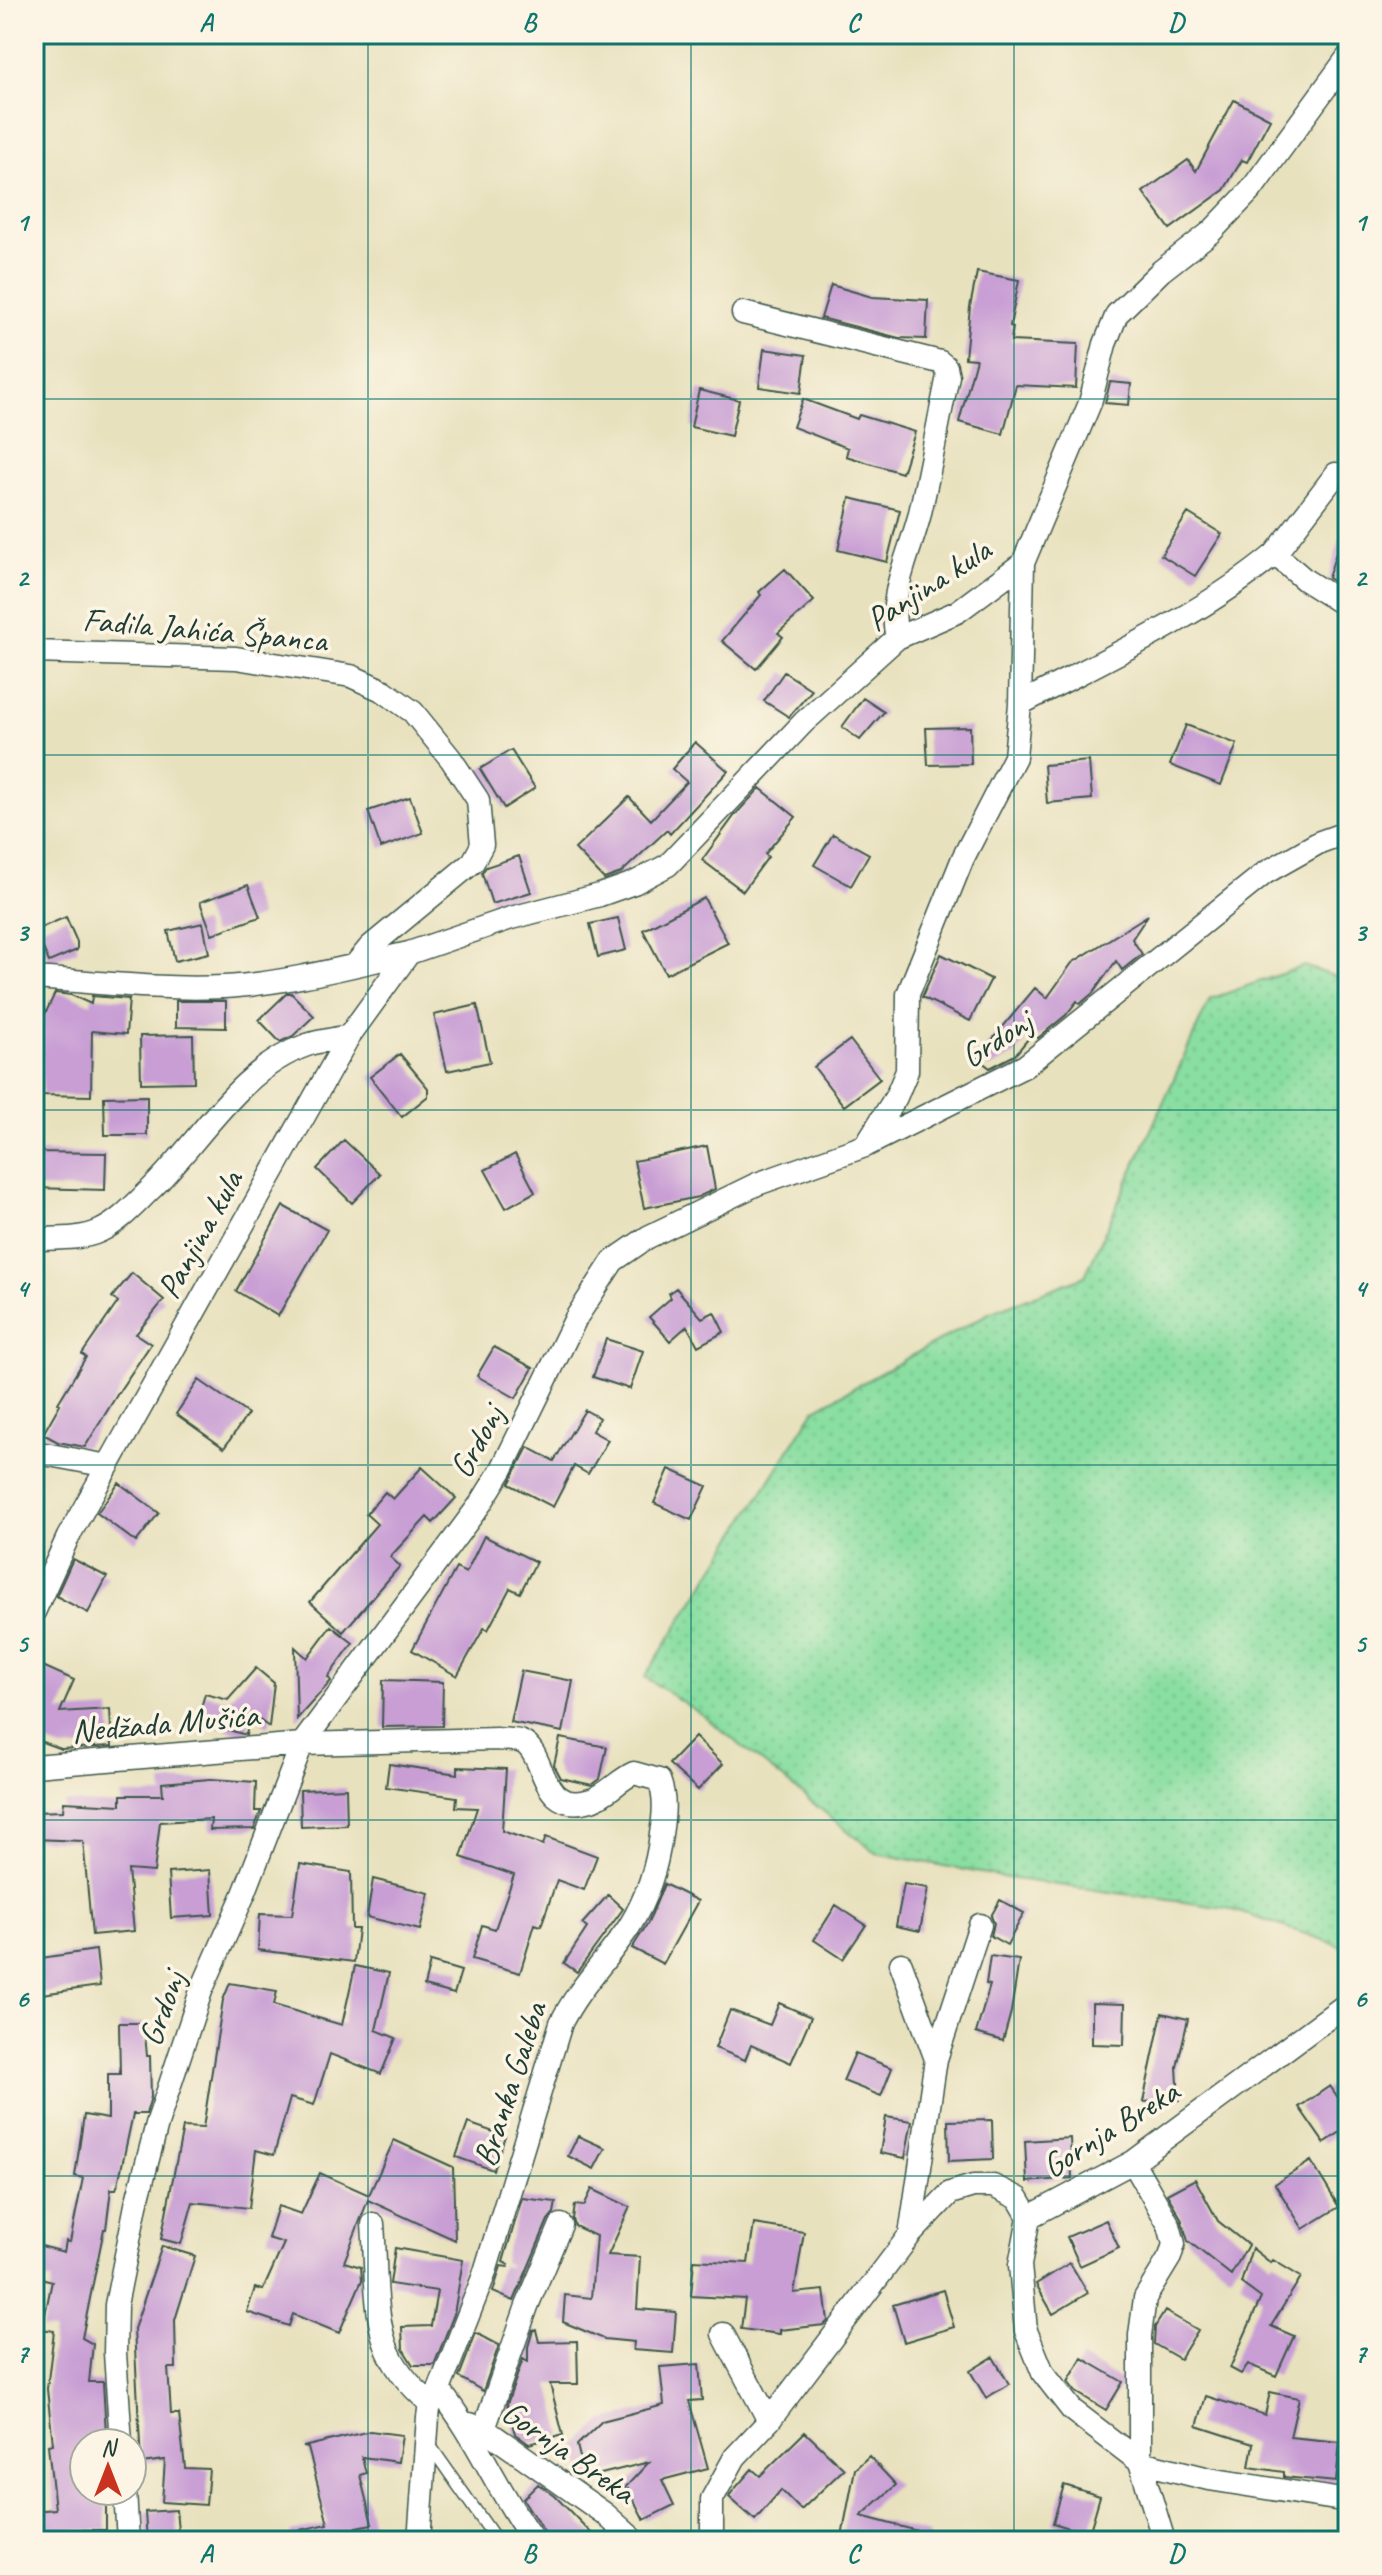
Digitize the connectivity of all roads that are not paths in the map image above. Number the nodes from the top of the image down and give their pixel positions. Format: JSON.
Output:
{"nodes":[{"id":1,"x":1348,"y":57,"type":"edge"},
{"id":2,"x":743,"y":313,"type":"dead end"},
{"id":3,"x":1336,"y":474,"type":"dead end"},
{"id":4,"x":1275,"y":554,"type":"junction"},
{"id":5,"x":1023,"y":563,"type":"junction"},
{"id":6,"x":1348,"y":607,"type":"edge"},
{"id":7,"x":897,"y":638,"type":"junction"},
{"id":8,"x":34,"y":652,"type":"edge"},
{"id":9,"x":1020,"y":704,"type":"junction"},
{"id":10,"x":1348,"y":832,"type":"edge"},
{"id":11,"x":409,"y":953,"type":"junction"},
{"id":12,"x":355,"y":965,"type":"junction"},
{"id":13,"x":34,"y":978,"type":"edge"},
{"id":14,"x":349,"y":1036,"type":"junction"},
{"id":15,"x":865,"y":1146,"type":"junction"},
{"id":16,"x":34,"y":1239,"type":"edge"},
{"id":17,"x":34,"y":1452,"type":"edge"},
{"id":18,"x":108,"y":1466,"type":"junction"},
{"id":19,"x":34,"y":1612,"type":"edge"},
{"id":20,"x":302,"y":1744,"type":"junction"},
{"id":21,"x":34,"y":1766,"type":"edge"},
{"id":22,"x":980,"y":1925,"type":"dead end"},
{"id":23,"x":901,"y":1964,"type":"dead end"},
{"id":24,"x":1348,"y":2003,"type":"edge"},
{"id":25,"x":936,"y":2059,"type":"junction"},
{"id":26,"x":1133,"y":2162,"type":"junction"},
{"id":27,"x":1029,"y":2217,"type":"junction"},
{"id":28,"x":373,"y":2224,"type":"dead end"},
{"id":29,"x":561,"y":2225,"type":"dead end"},
{"id":30,"x":910,"y":2235,"type":"junction"},
{"id":31,"x":723,"y":2334,"type":"dead end"},
{"id":32,"x":435,"y":2396,"type":"junction"},
{"id":33,"x":461,"y":2421,"type":"junction"},
{"id":34,"x":769,"y":2421,"type":"junction"},
{"id":35,"x":120,"y":2427,"type":"edge"},
{"id":36,"x":484,"y":2429,"type":"junction"},
{"id":37,"x":427,"y":2440,"type":"junction"},
{"id":38,"x":1140,"y":2462,"type":"junction"},
{"id":39,"x":1348,"y":2501,"type":"edge"},
{"id":40,"x":126,"y":2507,"type":"edge"},
{"id":41,"x":128,"y":2541,"type":"edge"},
{"id":42,"x":419,"y":2541,"type":"edge"},
{"id":43,"x":497,"y":2541,"type":"edge"},
{"id":44,"x":534,"y":2541,"type":"edge"},
{"id":45,"x":635,"y":2541,"type":"edge"},
{"id":46,"x":712,"y":2541,"type":"edge"},
{"id":47,"x":1164,"y":2541,"type":"edge"}],
"edges":[{"from":1,"to":5,"type":"street","name":"Panjina kula"},
{"from":2,"to":7,"type":"street"},
{"from":3,"to":4,"type":"street"},
{"from":4,"to":6,"type":"street"},
{"from":4,"to":9,"type":"street"},
{"from":5,"to":7,"type":"street","name":"Panjina kula"},
{"from":5,"to":9,"type":"street"},
{"from":7,"to":11,"type":"street","name":"Panjina kula"},
{"from":8,"to":12,"type":"street","name":"Fadila Jahića Španca"},
{"from":9,"to":15,"type":"street"},
{"from":10,"to":15,"type":"street","name":"Grdonj"},
{"from":11,"to":12,"type":"street"},
{"from":11,"to":14,"type":"street","name":"Panjina kula"},
{"from":12,"to":13,"type":"street"},
{"from":14,"to":16,"type":"street","name":"Panjina kula"},
{"from":14,"to":18,"type":"street","name":"Panjina kula"},
{"from":15,"to":20,"type":"street","name":"Grdonj"},
{"from":17,"to":18,"type":"street"},
{"from":18,"to":19,"type":"street","name":"Panjina kula"},
{"from":20,"to":21,"type":"street","name":"Nedžada Mušića"},
{"from":20,"to":32,"type":"street","name":"Branka Galeba"},
{"from":20,"to":35,"type":"street","name":"Grdonj"},
{"from":22,"to":25,"type":"street","name":"Gornja Breka"},
{"from":23,"to":25,"type":"street","name":"Gornja Breka"},
{"from":24,"to":26,"type":"street","name":"Gornja Breka"},
{"from":25,"to":30,"type":"street","name":"Gornja Breka"},
{"from":26,"to":27,"type":"street","name":"Gornja Breka"},
{"from":26,"to":38,"type":"street"},
{"from":27,"to":30,"type":"street","name":"Gornja Breka"},
{"from":27,"to":38,"type":"street"},
{"from":28,"to":32,"type":"street"},
{"from":29,"to":36,"type":"street"},
{"from":30,"to":34,"type":"street","name":"Gornja Breka"},
{"from":31,"to":34,"type":"street"},
{"from":32,"to":33,"type":"street"},
{"from":32,"to":37,"type":"street","name":"Branka Galeba"},
{"from":33,"to":36,"type":"street","name":"Gornja Breka"},
{"from":33,"to":44,"type":"street"},
{"from":34,"to":46,"type":"street","name":"Gornja Breka"},
{"from":36,"to":45,"type":"street","name":"Gornja Breka"},
{"from":37,"to":42,"type":"street","name":"Branka Galeba"},
{"from":37,"to":43,"type":"lane"},
{"from":38,"to":39,"type":"street"},
{"from":38,"to":47,"type":"street"},
{"from":40,"to":41,"type":"street"}]}
